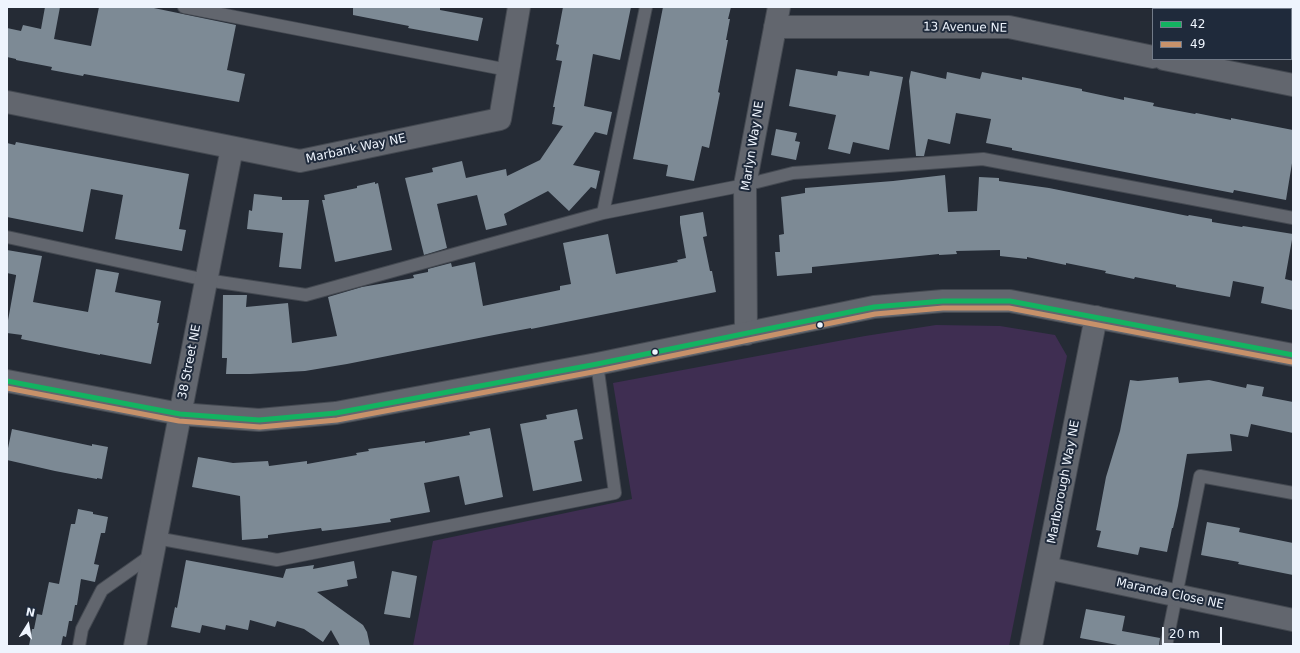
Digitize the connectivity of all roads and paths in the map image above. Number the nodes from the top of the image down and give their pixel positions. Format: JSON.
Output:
{"nodes":[{"id":1,"x":184,"y":7,"type":"edge"},
{"id":2,"x":519,"y":7,"type":"edge"},
{"id":3,"x":646,"y":7,"type":"edge"},
{"id":4,"x":777,"y":17,"type":"edge"},
{"id":5,"x":1152,"y":57,"type":"edge"},
{"id":6,"x":1169,"y":60,"type":"edge"},
{"id":7,"x":508,"y":70,"type":"junction"},
{"id":8,"x":1293,"y":85,"type":"edge"},
{"id":9,"x":7,"y":102,"type":"edge"},
{"id":10,"x":232,"y":148,"type":"junction"},
{"id":11,"x":745,"y":185,"type":"junction"},
{"id":12,"x":603,"y":213,"type":"junction"},
{"id":13,"x":1293,"y":218,"type":"edge"},
{"id":14,"x":7,"y":236,"type":"edge"},
{"id":15,"x":206,"y":280,"type":"junction"},
{"id":16,"x":1096,"y":317,"type":"junction"},
{"id":17,"x":746,"y":334,"type":"junction"},
{"id":18,"x":1293,"y":355,"type":"edge"},
{"id":19,"x":597,"y":364,"type":"junction"},
{"id":20,"x":7,"y":381,"type":"edge"},
{"id":21,"x":180,"y":414,"type":"junction"},
{"id":22,"x":1293,"y":493,"type":"edge"},
{"id":23,"x":154,"y":546,"type":"junction"},
{"id":24,"x":1047,"y":568,"type":"junction"},
{"id":25,"x":1177,"y":596,"type":"junction"},
{"id":26,"x":1293,"y":620,"type":"edge"},
{"id":27,"x":79,"y":646,"type":"edge"},
{"id":28,"x":135,"y":646,"type":"edge"},
{"id":29,"x":1031,"y":646,"type":"edge"},
{"id":30,"x":1166,"y":646,"type":"edge"}],
"edges":[{"from":1,"to":7,"type":"lane"},
{"from":2,"to":7,"type":"street","name":"Marbank Way NE"},
{"from":3,"to":12,"type":"lane"},
{"from":4,"to":5,"type":"street","name":"13 Avenue NE"},
{"from":4,"to":11,"type":"street","name":"Marlyn Way NE"},
{"from":6,"to":8,"type":"street"},
{"from":7,"to":10,"type":"street","name":"Marbank Way NE"},
{"from":9,"to":10,"type":"street","name":"Marbank Way NE"},
{"from":10,"to":15,"type":"street","name":"38 Street NE"},
{"from":11,"to":12,"type":"lane"},
{"from":11,"to":13,"type":"lane"},
{"from":11,"to":17,"type":"street","name":"Marlyn Way NE"},
{"from":12,"to":15,"type":"lane"},
{"from":14,"to":15,"type":"lane"},
{"from":15,"to":21,"type":"street","name":"38 Street NE"},
{"from":16,"to":17,"type":"street"},
{"from":16,"to":18,"type":"street"},
{"from":16,"to":24,"type":"street","name":"Marlborough Way NE"},
{"from":17,"to":19,"type":"street"},
{"from":19,"to":21,"type":"street"},
{"from":19,"to":23,"type":"lane"},
{"from":20,"to":21,"type":"street"},
{"from":21,"to":23,"type":"street","name":"38 Street NE"},
{"from":22,"to":25,"type":"lane"},
{"from":23,"to":27,"type":"lane"},
{"from":23,"to":28,"type":"street","name":"38 Street NE"},
{"from":24,"to":25,"type":"street","name":"Maranda Close NE"},
{"from":24,"to":29,"type":"street","name":"Marlborough Way NE"},
{"from":25,"to":26,"type":"street","name":"Maranda Close NE"},
{"from":25,"to":30,"type":"lane"}]}
